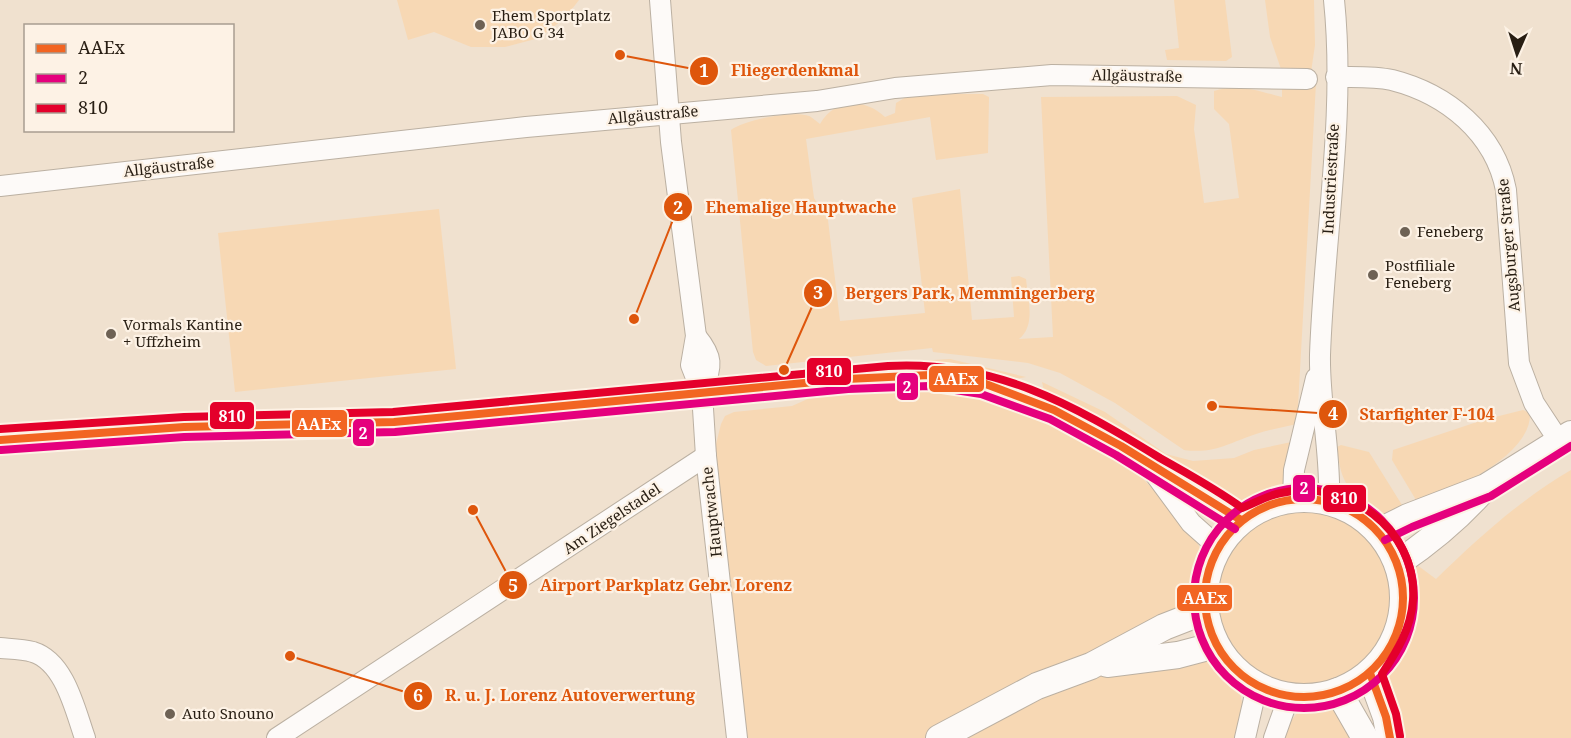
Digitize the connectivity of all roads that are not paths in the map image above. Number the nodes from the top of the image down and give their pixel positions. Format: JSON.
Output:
{"nodes":[{"id":1,"x":660,"y":0,"type":"edge"},
{"id":2,"x":1334,"y":0,"type":"edge"},
{"id":3,"x":1336,"y":76,"type":"junction"},
{"id":4,"x":1307,"y":79,"type":"dead end"},
{"id":5,"x":670,"y":114,"type":"junction"},
{"id":6,"x":0,"y":186,"type":"edge"},
{"id":7,"x":1320,"y":358,"type":"junction"},
{"id":8,"x":702,"y":393,"type":"junction"},
{"id":9,"x":1565,"y":437,"type":"edge"},
{"id":10,"x":0,"y":440,"type":"edge"},
{"id":11,"x":706,"y":456,"type":"junction"},
{"id":12,"x":1146,"y":461,"type":"junction"},
{"id":13,"x":1486,"y":487,"type":"junction"},
{"id":14,"x":1293,"y":499,"type":"junction"},
{"id":15,"x":1329,"y":500,"type":"junction"},
{"id":16,"x":1241,"y":520,"type":"junction"},
{"id":17,"x":1380,"y":531,"type":"junction"},
{"id":18,"x":1218,"y":547,"type":"junction"},
{"id":19,"x":1398,"y":563,"type":"junction"},
{"id":20,"x":1205,"y":611,"type":"junction"},
{"id":21,"x":1216,"y":645,"type":"junction"},
{"id":22,"x":0,"y":648,"type":"edge"},
{"id":23,"x":1092,"y":666,"type":"junction"},
{"id":24,"x":1370,"y":673,"type":"junction"},
{"id":25,"x":1257,"y":686,"type":"junction"},
{"id":26,"x":1338,"y":691,"type":"junction"},
{"id":27,"x":1289,"y":696,"type":"junction"},
{"id":28,"x":85,"y":738,"type":"edge"},
{"id":29,"x":277,"y":738,"type":"edge"},
{"id":30,"x":737,"y":738,"type":"edge"},
{"id":31,"x":939,"y":738,"type":"edge"},
{"id":32,"x":1245,"y":738,"type":"edge"},
{"id":33,"x":1274,"y":738,"type":"edge"},
{"id":34,"x":1365,"y":738,"type":"edge"},
{"id":35,"x":1390,"y":738,"type":"edge"}],
"edges":[{"from":1,"to":5,"type":"street","name":"Hauptwache"},
{"from":2,"to":3,"type":"street","name":"Industriestraße"},
{"from":3,"to":7,"type":"street","name":"Industriestraße"},
{"from":3,"to":9,"type":"street","name":"Augsburger Straße"},
{"from":4,"to":5,"type":"street","name":"Allgäustraße"},
{"from":5,"to":6,"type":"street","name":"Allgäustraße"},
{"from":5,"to":8,"type":"street","name":"Hauptwache"},
{"from":7,"to":14,"type":"street","name":"Industriestraße"},
{"from":7,"to":15,"type":"street","name":"Industriestraße"},
{"from":8,"to":10,"type":"street"},
{"from":8,"to":11,"type":"street","name":"Hauptwache"},
{"from":8,"to":12,"type":"street"},
{"from":9,"to":13,"type":"street","name":"Augsburger Straße"},
{"from":11,"to":29,"type":"street","name":"Am Ziegelstadel"},
{"from":11,"to":30,"type":"street","name":"Hauptwache"},
{"from":12,"to":16,"type":"street"},
{"from":12,"to":18,"type":"street"},
{"from":13,"to":17,"type":"street","name":"Augsburger Straße"},
{"from":13,"to":19,"type":"street","name":"Augsburger Straße"},
{"from":14,"to":15,"type":"street"},
{"from":14,"to":16,"type":"street"},
{"from":15,"to":17,"type":"street"},
{"from":16,"to":18,"type":"street"},
{"from":17,"to":19,"type":"street"},
{"from":18,"to":20,"type":"street"},
{"from":19,"to":24,"type":"street"},
{"from":20,"to":21,"type":"street"},
{"from":20,"to":23,"type":"street"},
{"from":21,"to":23,"type":"street"},
{"from":21,"to":25,"type":"street"},
{"from":22,"to":28,"type":"street"},
{"from":23,"to":31,"type":"street"},
{"from":24,"to":26,"type":"street"},
{"from":24,"to":35,"type":"street"},
{"from":25,"to":27,"type":"street"},
{"from":25,"to":32,"type":"street"},
{"from":26,"to":27,"type":"street"},
{"from":26,"to":34,"type":"street"},
{"from":27,"to":33,"type":"street"}]}
